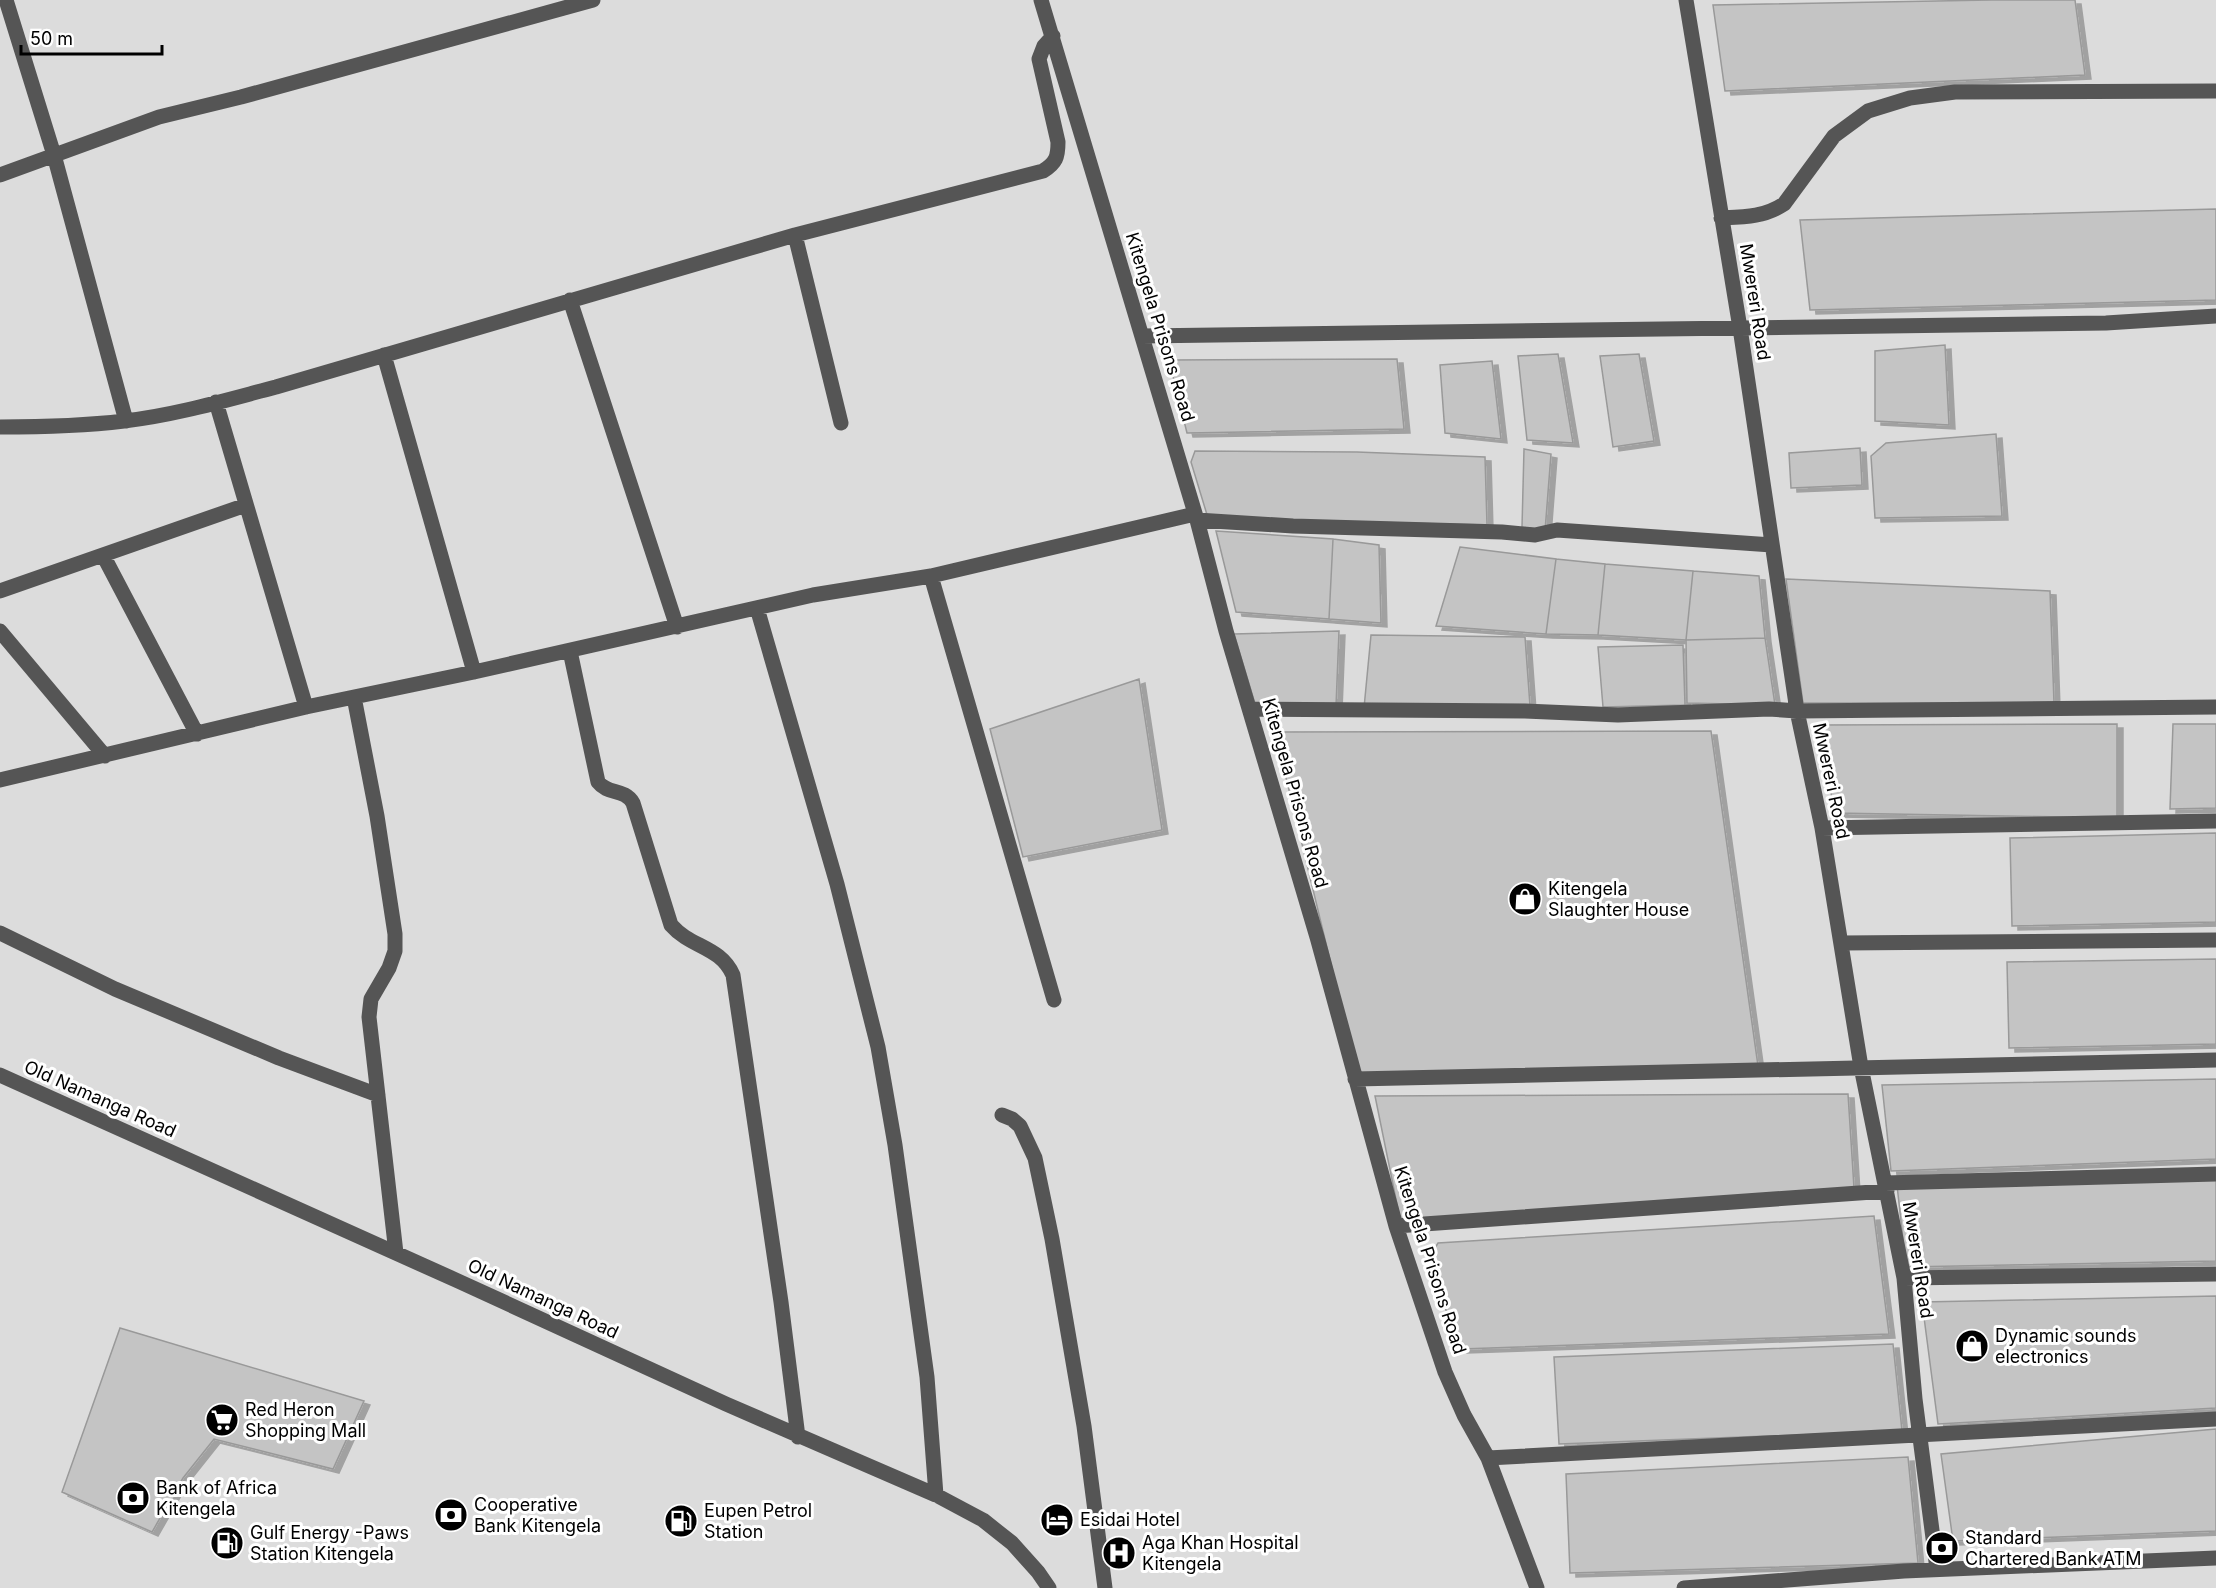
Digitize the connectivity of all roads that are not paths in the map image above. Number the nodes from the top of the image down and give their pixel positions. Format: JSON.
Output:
{"nodes":[{"id":1,"x":6,"y":0,"type":"edge"},
{"id":2,"x":593,"y":0,"type":"edge"},
{"id":3,"x":1041,"y":0,"type":"edge"},
{"id":4,"x":1686,"y":0,"type":"edge"},
{"id":5,"x":1053,"y":36,"type":"junction"},
{"id":6,"x":2216,"y":92,"type":"edge"},
{"id":7,"x":54,"y":155,"type":"junction"},
{"id":8,"x":0,"y":175,"type":"edge"},
{"id":9,"x":1721,"y":218,"type":"junction"},
{"id":10,"x":795,"y":234,"type":"junction"},
{"id":11,"x":570,"y":300,"type":"junction"},
{"id":12,"x":2216,"y":316,"type":"edge"},
{"id":13,"x":1740,"y":328,"type":"junction"},
{"id":14,"x":1142,"y":336,"type":"junction"},
{"id":15,"x":384,"y":355,"type":"junction"},
{"id":16,"x":216,"y":402,"type":"junction"},
{"id":17,"x":126,"y":421,"type":"junction"},
{"id":18,"x":841,"y":423,"type":"dead end"},
{"id":19,"x":0,"y":427,"type":"edge"},
{"id":20,"x":246,"y":505,"type":"junction"},
{"id":21,"x":1196,"y":517,"type":"junction"},
{"id":22,"x":1772,"y":545,"type":"junction"},
{"id":23,"x":103,"y":555,"type":"junction"},
{"id":24,"x":931,"y":576,"type":"junction"},
{"id":25,"x":0,"y":591,"type":"edge"},
{"id":26,"x":757,"y":608,"type":"junction"},
{"id":27,"x":677,"y":627,"type":"junction"},
{"id":28,"x":0,"y":632,"type":"edge"},
{"id":29,"x":570,"y":651,"type":"junction"},
{"id":30,"x":474,"y":672,"type":"junction"},
{"id":31,"x":354,"y":697,"type":"junction"},
{"id":32,"x":306,"y":707,"type":"junction"},
{"id":33,"x":2216,"y":707,"type":"edge"},
{"id":34,"x":1251,"y":709,"type":"junction"},
{"id":35,"x":1797,"y":711,"type":"junction"},
{"id":36,"x":197,"y":734,"type":"junction"},
{"id":37,"x":105,"y":756,"type":"junction"},
{"id":38,"x":0,"y":780,"type":"edge"},
{"id":39,"x":2216,"y":820,"type":"edge"},
{"id":40,"x":1822,"y":828,"type":"junction"},
{"id":41,"x":0,"y":933,"type":"edge"},
{"id":42,"x":2216,"y":939,"type":"edge"},
{"id":43,"x":1842,"y":943,"type":"junction"},
{"id":44,"x":1054,"y":1000,"type":"dead end"},
{"id":45,"x":2216,"y":1060,"type":"edge"},
{"id":46,"x":1861,"y":1067,"type":"junction"},
{"id":47,"x":0,"y":1075,"type":"edge"},
{"id":48,"x":1355,"y":1079,"type":"junction"},
{"id":49,"x":378,"y":1095,"type":"junction"},
{"id":50,"x":1002,"y":1115,"type":"dead end"},
{"id":51,"x":2216,"y":1174,"type":"edge"},
{"id":52,"x":1886,"y":1187,"type":"junction"},
{"id":53,"x":1396,"y":1227,"type":"junction"},
{"id":54,"x":396,"y":1253,"type":"junction"},
{"id":55,"x":2216,"y":1274,"type":"edge"},
{"id":56,"x":1904,"y":1278,"type":"junction"},
{"id":57,"x":2216,"y":1419,"type":"edge"},
{"id":58,"x":1919,"y":1435,"type":"junction"},
{"id":59,"x":798,"y":1437,"type":"junction"},
{"id":60,"x":1488,"y":1458,"type":"junction"},
{"id":61,"x":936,"y":1495,"type":"junction"},
{"id":62,"x":2216,"y":1558,"type":"edge"},
{"id":63,"x":1937,"y":1569,"type":"junction"},
{"id":64,"x":1049,"y":1588,"type":"edge"},
{"id":65,"x":1105,"y":1588,"type":"edge"},
{"id":66,"x":1537,"y":1588,"type":"edge"},
{"id":67,"x":1684,"y":1588,"type":"edge"}],
"edges":[{"from":1,"to":7,"type":"street"},
{"from":2,"to":7,"type":"street"},
{"from":3,"to":5,"type":"street","name":"Kitengela Prisons Road"},
{"from":4,"to":9,"type":"street","name":"Mwereri Road"},
{"from":5,"to":10,"type":"street"},
{"from":5,"to":14,"type":"street","name":"Kitengela Prisons Road"},
{"from":6,"to":9,"type":"street"},
{"from":7,"to":8,"type":"street"},
{"from":7,"to":17,"type":"street"},
{"from":9,"to":13,"type":"street","name":"Mwereri Road"},
{"from":10,"to":11,"type":"street"},
{"from":10,"to":18,"type":"street"},
{"from":11,"to":15,"type":"street"},
{"from":11,"to":27,"type":"street"},
{"from":12,"to":13,"type":"street"},
{"from":13,"to":14,"type":"street"},
{"from":13,"to":22,"type":"street","name":"Mwereri Road"},
{"from":14,"to":21,"type":"street","name":"Kitengela Prisons Road"},
{"from":15,"to":16,"type":"street"},
{"from":15,"to":30,"type":"street"},
{"from":16,"to":17,"type":"street"},
{"from":16,"to":20,"type":"street"},
{"from":17,"to":19,"type":"street"},
{"from":20,"to":23,"type":"street"},
{"from":20,"to":32,"type":"street"},
{"from":21,"to":22,"type":"street"},
{"from":21,"to":24,"type":"street"},
{"from":21,"to":34,"type":"street","name":"Kitengela Prisons Road"},
{"from":22,"to":35,"type":"street","name":"Mwereri Road"},
{"from":23,"to":25,"type":"street"},
{"from":23,"to":36,"type":"street"},
{"from":24,"to":26,"type":"street"},
{"from":24,"to":44,"type":"street"},
{"from":26,"to":27,"type":"street"},
{"from":26,"to":61,"type":"street"},
{"from":27,"to":29,"type":"street"},
{"from":28,"to":37,"type":"street"},
{"from":29,"to":30,"type":"street"},
{"from":29,"to":59,"type":"street"},
{"from":30,"to":31,"type":"street"},
{"from":31,"to":32,"type":"street"},
{"from":31,"to":49,"type":"street"},
{"from":32,"to":36,"type":"street"},
{"from":33,"to":35,"type":"street"},
{"from":34,"to":35,"type":"street"},
{"from":34,"to":48,"type":"street","name":"Kitengela Prisons Road"},
{"from":35,"to":40,"type":"street","name":"Mwereri Road"},
{"from":36,"to":37,"type":"street"},
{"from":37,"to":38,"type":"street"},
{"from":39,"to":40,"type":"street"},
{"from":40,"to":43,"type":"street","name":"Mwereri Road"},
{"from":41,"to":49,"type":"street"},
{"from":42,"to":43,"type":"street"},
{"from":43,"to":46,"type":"street","name":"Mwereri Road"},
{"from":45,"to":46,"type":"street"},
{"from":46,"to":48,"type":"street"},
{"from":46,"to":52,"type":"street","name":"Mwereri Road"},
{"from":47,"to":54,"type":"street","name":"Old Namanga Road"},
{"from":48,"to":53,"type":"street","name":"Kitengela Prisons Road"},
{"from":49,"to":54,"type":"street"},
{"from":50,"to":65,"type":"street"},
{"from":51,"to":52,"type":"street"},
{"from":52,"to":53,"type":"street"},
{"from":52,"to":56,"type":"street","name":"Mwereri Road"},
{"from":53,"to":60,"type":"street","name":"Kitengela Prisons Road"},
{"from":54,"to":59,"type":"street","name":"Old Namanga Road"},
{"from":55,"to":56,"type":"street"},
{"from":56,"to":58,"type":"street","name":"Mwereri Road"},
{"from":57,"to":58,"type":"street"},
{"from":58,"to":60,"type":"street"},
{"from":58,"to":63,"type":"street","name":"Mwereri Road"},
{"from":59,"to":61,"type":"street","name":"Old Namanga Road"},
{"from":60,"to":66,"type":"street","name":"Kitengela Prisons Road"},
{"from":61,"to":64,"type":"street","name":"Old Namanga Road"},
{"from":62,"to":63,"type":"street"},
{"from":63,"to":67,"type":"street"}]}
